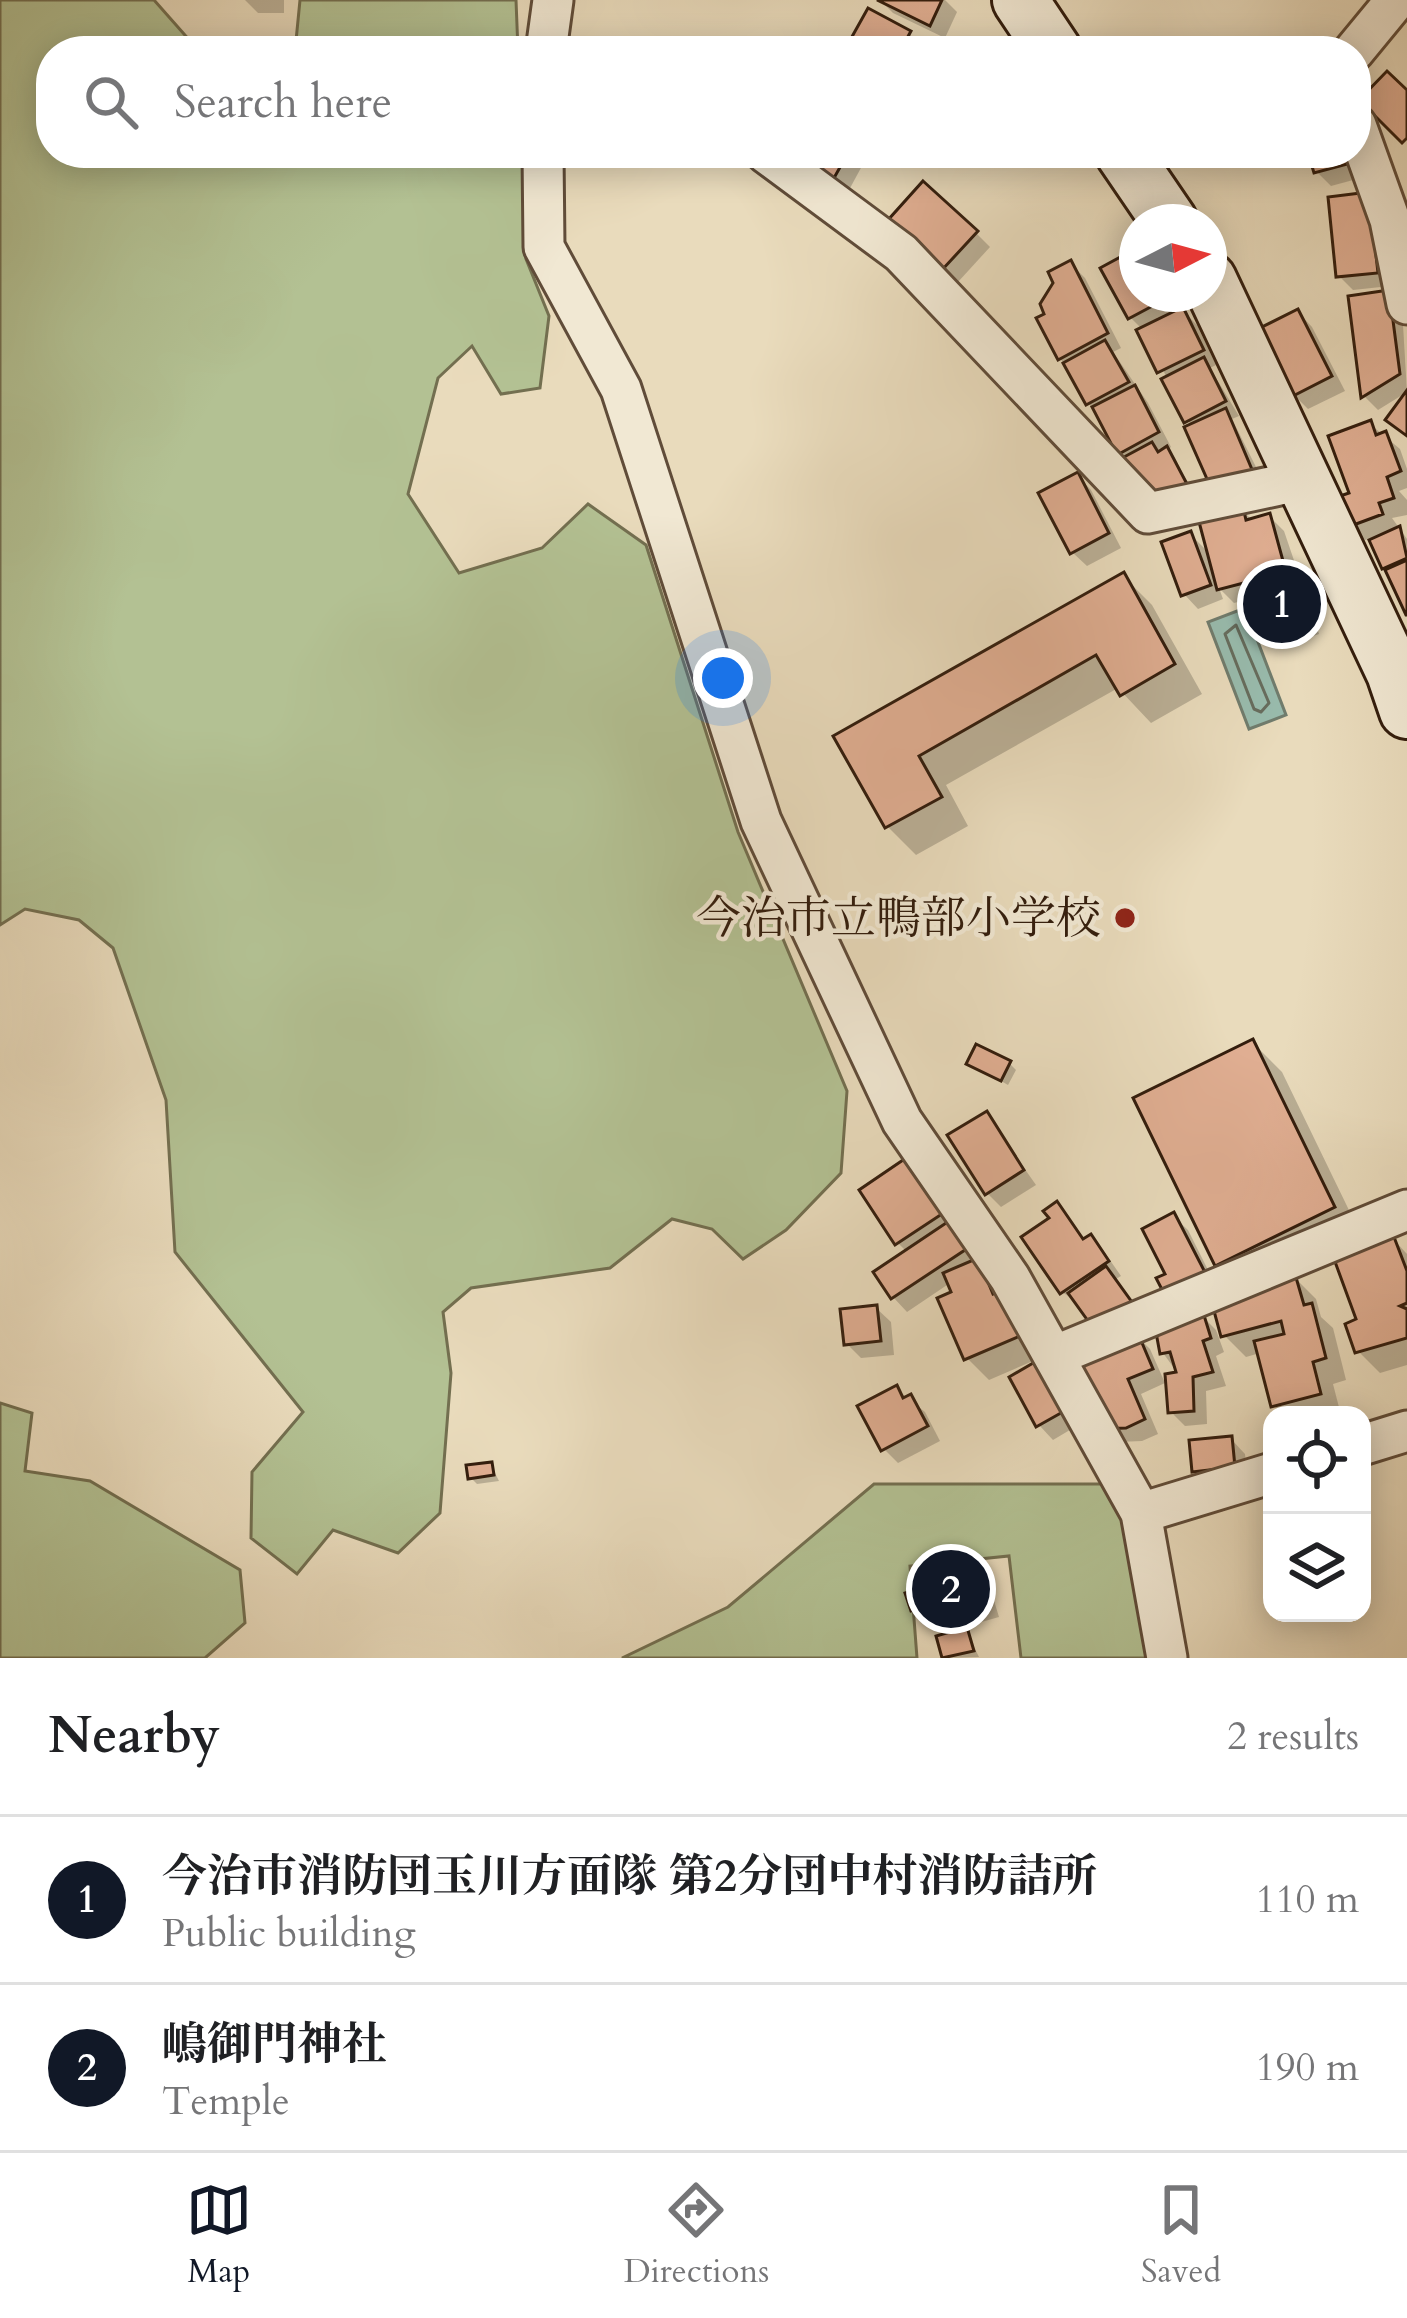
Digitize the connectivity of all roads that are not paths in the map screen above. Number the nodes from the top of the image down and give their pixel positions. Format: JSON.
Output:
{"nodes":[{"id":1,"x":553,"y":0,"type":"edge"},
{"id":2,"x":1019,"y":0,"type":"edge"},
{"id":3,"x":1396,"y":0,"type":"edge"},
{"id":4,"x":548,"y":36,"type":"edge"},
{"id":5,"x":1044,"y":36,"type":"edge"},
{"id":6,"x":1366,"y":36,"type":"edge"},
{"id":7,"x":1371,"y":146,"type":"edge"},
{"id":8,"x":543,"y":168,"type":"edge"},
{"id":9,"x":786,"y":168,"type":"edge"},
{"id":10,"x":1133,"y":168,"type":"edge"},
{"id":11,"x":1394,"y":178,"type":"edge"},
{"id":12,"x":1158,"y":204,"type":"edge"},
{"id":13,"x":1407,"y":304,"type":"edge"},
{"id":14,"x":1224,"y":312,"type":"edge"},
{"id":15,"x":1303,"y":480,"type":"junction"},
{"id":16,"x":1403,"y":680,"type":"edge"},
{"id":17,"x":1407,"y":1210,"type":"edge"},
{"id":18,"x":1054,"y":1356,"type":"junction"},
{"id":19,"x":1407,"y":1431,"type":"edge"},
{"id":20,"x":1371,"y":1442,"type":"edge"},
{"id":21,"x":1263,"y":1476,"type":"edge"},
{"id":22,"x":1141,"y":1513,"type":"junction"},
{"id":23,"x":1167,"y":1658,"type":"edge"}],
"edges":[{"from":1,"to":4,"type":"street"},
{"from":2,"to":5,"type":"street"},
{"from":3,"to":6,"type":"street"},
{"from":7,"to":11,"type":"street"},
{"from":8,"to":18,"type":"street"},
{"from":9,"to":15,"type":"street"},
{"from":10,"to":12,"type":"street"},
{"from":11,"to":13,"type":"street"},
{"from":14,"to":15,"type":"street"},
{"from":15,"to":16,"type":"street"},
{"from":17,"to":18,"type":"street"},
{"from":18,"to":22,"type":"street"},
{"from":19,"to":20,"type":"street"},
{"from":21,"to":22,"type":"street"},
{"from":22,"to":23,"type":"street"}]}
